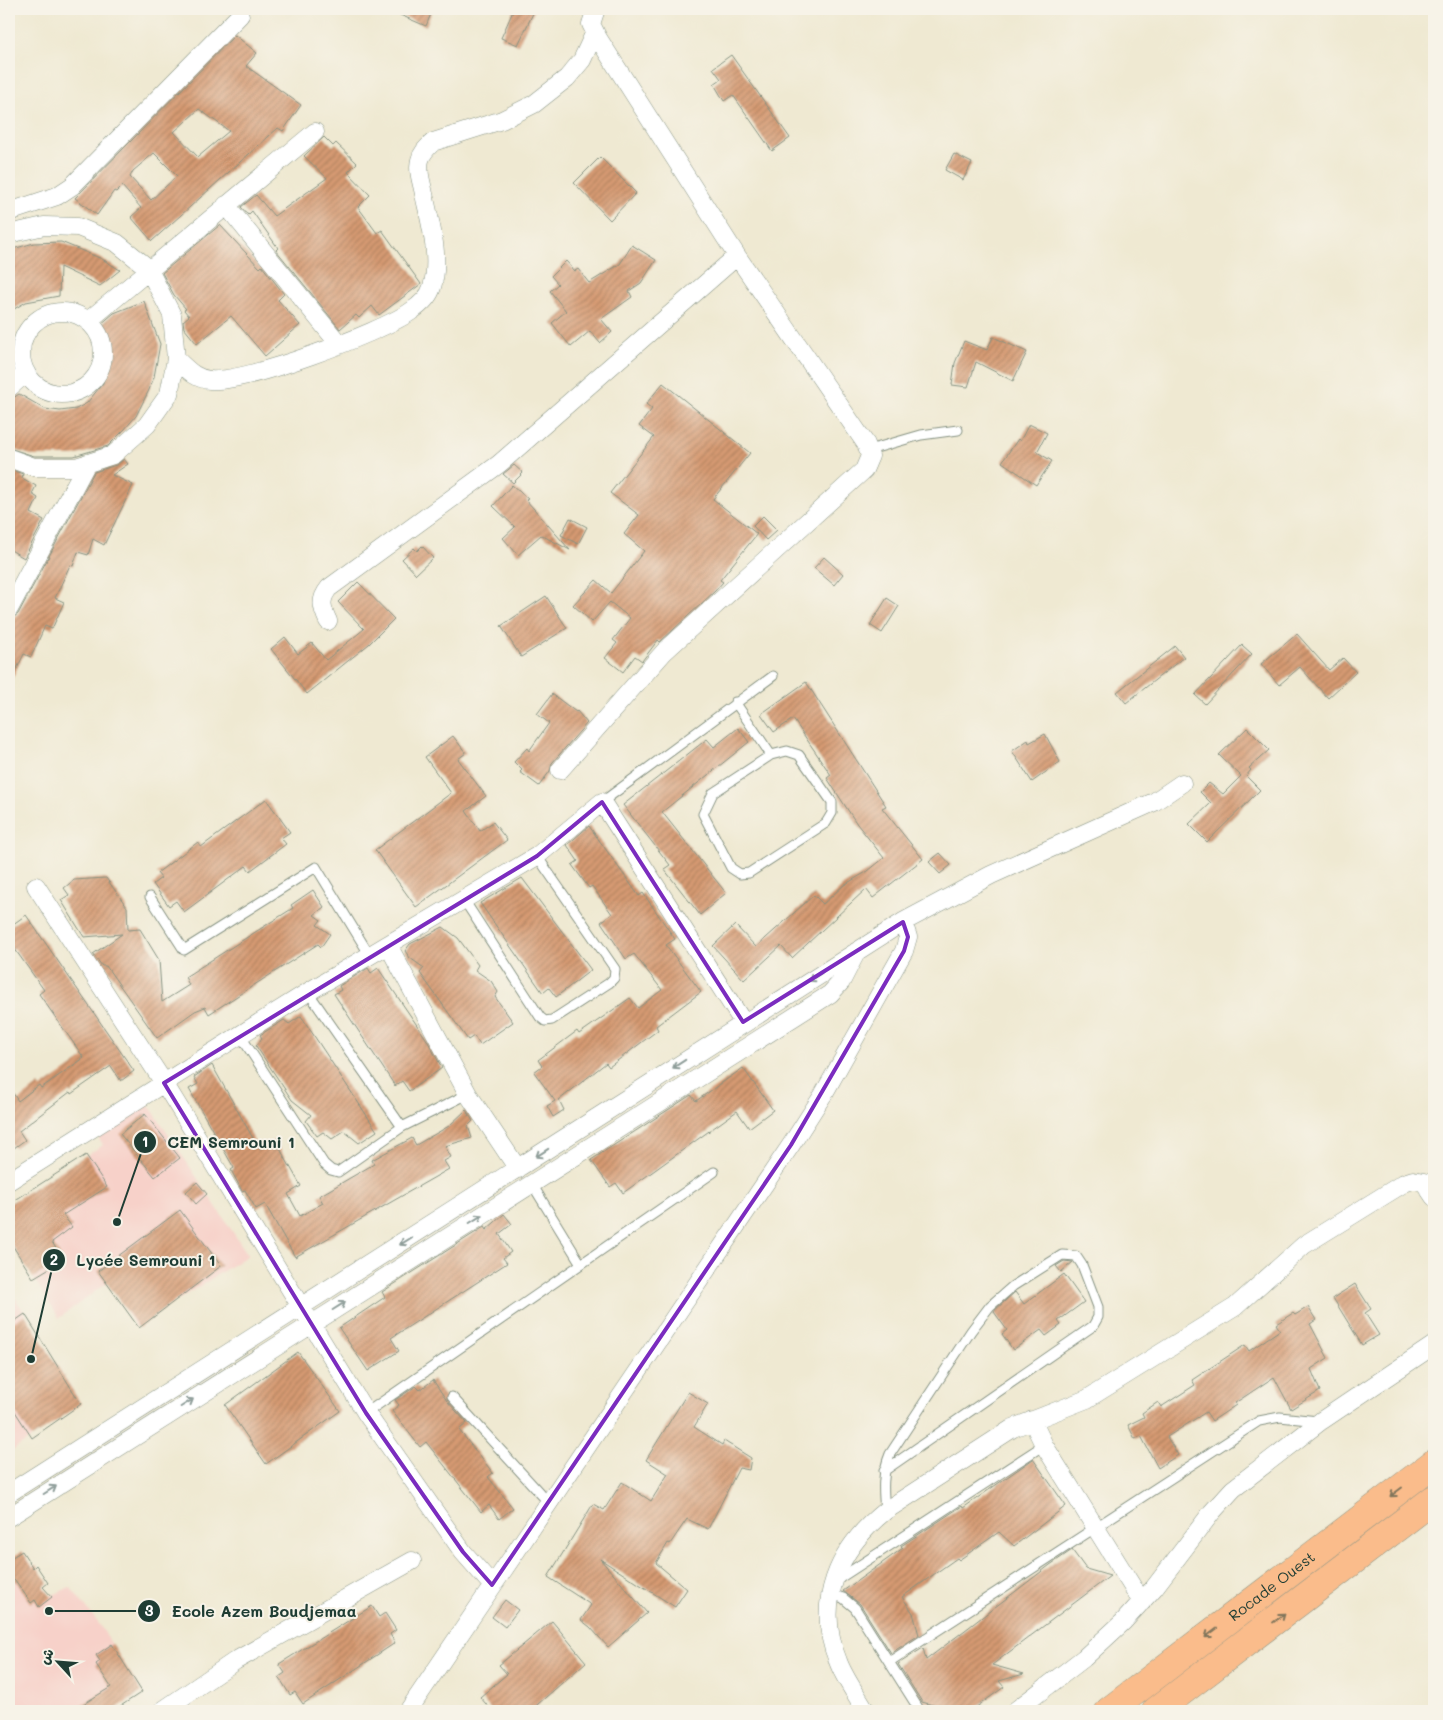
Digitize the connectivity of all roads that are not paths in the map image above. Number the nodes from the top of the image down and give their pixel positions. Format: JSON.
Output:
{"nodes":[{"id":1,"x":596,"y":9,"type":"edge"},
{"id":2,"x":240,"y":15,"type":"dead end"},
{"id":3,"x":595,"y":32,"type":"junction"},
{"id":4,"x":315,"y":132,"type":"dead end"},
{"id":5,"x":57,"y":196,"type":"junction"},
{"id":6,"x":226,"y":205,"type":"junction"},
{"id":7,"x":9,"y":212,"type":"edge"},
{"id":8,"x":44,"y":226,"type":"junction"},
{"id":9,"x":9,"y":234,"type":"edge"},
{"id":10,"x":737,"y":256,"type":"junction"},
{"id":11,"x":148,"y":268,"type":"junction"},
{"id":12,"x":88,"y":320,"type":"junction"},
{"id":13,"x":339,"y":344,"type":"junction"},
{"id":14,"x":176,"y":359,"type":"junction"},
{"id":15,"x":26,"y":373,"type":"junction"},
{"id":16,"x":9,"y":388,"type":"edge"},
{"id":17,"x":958,"y":430,"type":"dead end"},
{"id":18,"x":869,"y":450,"type":"junction"},
{"id":19,"x":9,"y":458,"type":"edge"},
{"id":20,"x":87,"y":463,"type":"junction"},
{"id":21,"x":9,"y":609,"type":"edge"},
{"id":22,"x":328,"y":621,"type":"dead end"},
{"id":23,"x":773,"y":676,"type":"dead end"},
{"id":24,"x":735,"y":702,"type":"junction"},
{"id":25,"x":771,"y":755,"type":"junction"},
{"id":26,"x":560,"y":770,"type":"dead end"},
{"id":27,"x":1182,"y":783,"type":"dead end"},
{"id":28,"x":602,"y":802,"type":"junction"},
{"id":29,"x":537,"y":856,"type":"junction"},
{"id":30,"x":36,"y":886,"type":"dead end"},
{"id":31,"x":150,"y":897,"type":"dead end"},
{"id":32,"x":464,"y":900,"type":"junction"},
{"id":33,"x":902,"y":922,"type":"junction"},
{"id":34,"x":388,"y":945,"type":"junction"},
{"id":35,"x":857,"y":951,"type":"junction"},
{"id":36,"x":369,"y":954,"type":"junction"},
{"id":37,"x":308,"y":992,"type":"junction"},
{"id":38,"x":743,"y":1022,"type":"junction"},
{"id":39,"x":240,"y":1035,"type":"junction"},
{"id":40,"x":164,"y":1083,"type":"junction"},
{"id":41,"x":468,"y":1094,"type":"junction"},
{"id":42,"x":402,"y":1127,"type":"junction"},
{"id":43,"x":518,"y":1169,"type":"junction"},
{"id":44,"x":714,"y":1172,"type":"dead end"},
{"id":45,"x":9,"y":1181,"type":"edge"},
{"id":46,"x":532,"y":1184,"type":"junction"},
{"id":47,"x":1434,"y":1197,"type":"edge"},
{"id":48,"x":581,"y":1264,"type":"junction"},
{"id":49,"x":300,"y":1308,"type":"junction"},
{"id":50,"x":310,"y":1325,"type":"junction"},
{"id":51,"x":1434,"y":1345,"type":"edge"},
{"id":52,"x":452,"y":1397,"type":"dead end"},
{"id":53,"x":366,"y":1413,"type":"junction"},
{"id":54,"x":1032,"y":1420,"type":"junction"},
{"id":55,"x":1321,"y":1421,"type":"junction"},
{"id":56,"x":1044,"y":1445,"type":"junction"},
{"id":57,"x":1434,"y":1462,"type":"edge"},
{"id":58,"x":884,"y":1472,"type":"junction"},
{"id":59,"x":9,"y":1493,"type":"edge"},
{"id":60,"x":1434,"y":1499,"type":"edge"},
{"id":61,"x":548,"y":1502,"type":"junction"},
{"id":62,"x":884,"y":1511,"type":"junction"},
{"id":63,"x":9,"y":1516,"type":"edge"},
{"id":64,"x":1096,"y":1529,"type":"junction"},
{"id":65,"x":412,"y":1561,"type":"dead end"},
{"id":66,"x":492,"y":1585,"type":"junction"},
{"id":67,"x":832,"y":1588,"type":"junction"},
{"id":68,"x":1142,"y":1602,"type":"junction"},
{"id":69,"x":889,"y":1662,"type":"junction"},
{"id":70,"x":162,"y":1711,"type":"edge"},
{"id":71,"x":408,"y":1711,"type":"edge"},
{"id":72,"x":866,"y":1711,"type":"edge"},
{"id":73,"x":920,"y":1711,"type":"edge"},
{"id":74,"x":1015,"y":1711,"type":"edge"},
{"id":75,"x":1108,"y":1711,"type":"edge"},
{"id":76,"x":1156,"y":1711,"type":"edge"}],
"edges":[{"from":1,"to":3,"type":"street"},
{"from":2,"to":5,"type":"street"},
{"from":3,"to":10,"type":"street"},
{"from":3,"to":13,"type":"street"},
{"from":4,"to":6,"type":"street"},
{"from":5,"to":7,"type":"street"},
{"from":5,"to":8,"type":"street"},
{"from":6,"to":11,"type":"street"},
{"from":6,"to":13,"type":"street"},
{"from":8,"to":9,"type":"street"},
{"from":8,"to":11,"type":"street"},
{"from":10,"to":18,"type":"street"},
{"from":10,"to":22,"type":"street"},
{"from":11,"to":12,"type":"street"},
{"from":11,"to":14,"type":"street"},
{"from":12,"to":15,"type":"street"},
{"from":12,"to":15,"type":"street"},
{"from":13,"to":14,"type":"street"},
{"from":14,"to":20,"type":"street"},
{"from":15,"to":16,"type":"street"},
{"from":17,"to":18,"type":"lane"},
{"from":18,"to":26,"type":"street"},
{"from":19,"to":20,"type":"street"},
{"from":20,"to":21,"type":"street"},
{"from":23,"to":24,"type":"lane"},
{"from":24,"to":25,"type":"lane"},
{"from":24,"to":28,"type":"lane"},
{"from":25,"to":25,"type":"lane"},
{"from":27,"to":33,"type":"street"},
{"from":28,"to":29,"type":"street"},
{"from":28,"to":38,"type":"street"},
{"from":29,"to":32,"type":"street"},
{"from":29,"to":32,"type":"lane"},
{"from":30,"to":40,"type":"street"},
{"from":31,"to":36,"type":"lane"},
{"from":32,"to":34,"type":"street"},
{"from":33,"to":35,"type":"street"},
{"from":33,"to":61,"type":"street"},
{"from":34,"to":36,"type":"street"},
{"from":34,"to":41,"type":"street"},
{"from":35,"to":38,"type":"street","one_way":true},
{"from":35,"to":46,"type":"street"},
{"from":36,"to":37,"type":"street"},
{"from":37,"to":39,"type":"street"},
{"from":37,"to":42,"type":"lane"},
{"from":38,"to":43,"type":"street","one_way":true},
{"from":39,"to":40,"type":"street"},
{"from":39,"to":42,"type":"lane"},
{"from":40,"to":45,"type":"street"},
{"from":40,"to":49,"type":"street"},
{"from":41,"to":42,"type":"lane"},
{"from":41,"to":43,"type":"street"},
{"from":43,"to":49,"type":"street","one_way":true},
{"from":44,"to":48,"type":"lane"},
{"from":46,"to":48,"type":"lane"},
{"from":50,"to":46,"type":"street","one_way":true},
{"from":47,"to":54,"type":"street"},
{"from":48,"to":53,"type":"lane"},
{"from":49,"to":50,"type":"street"},
{"from":49,"to":59,"type":"street"},
{"from":50,"to":53,"type":"street"},
{"from":63,"to":50,"type":"street","one_way":true},
{"from":51,"to":55,"type":"street"},
{"from":52,"to":61,"type":"lane"},
{"from":53,"to":66,"type":"street"},
{"from":54,"to":56,"type":"street"},
{"from":54,"to":62,"type":"street"},
{"from":55,"to":64,"type":"lane"},
{"from":55,"to":68,"type":"street"},
{"from":56,"to":64,"type":"street"},
{"from":56,"to":67,"type":"lane"},
{"from":57,"to":75,"type":"highway","name":"Rocade Ouest","one_way":true},
{"from":58,"to":58,"type":"lane"},
{"from":58,"to":62,"type":"lane"},
{"from":76,"to":60,"type":"highway","name":"Rocade Ouest","one_way":true},
{"from":61,"to":66,"type":"street"},
{"from":62,"to":67,"type":"street"},
{"from":64,"to":68,"type":"street"},
{"from":64,"to":69,"type":"lane"},
{"from":65,"to":70,"type":"street"},
{"from":66,"to":71,"type":"street"},
{"from":67,"to":69,"type":"lane"},
{"from":67,"to":72,"type":"street"},
{"from":68,"to":74,"type":"street"},
{"from":69,"to":73,"type":"lane"}]}
